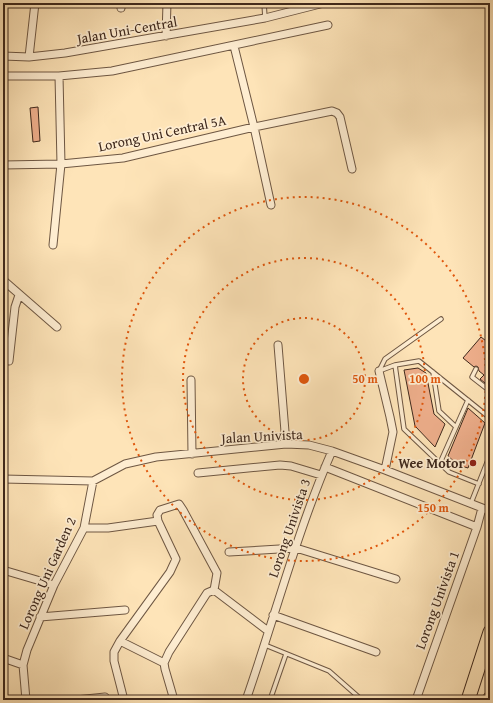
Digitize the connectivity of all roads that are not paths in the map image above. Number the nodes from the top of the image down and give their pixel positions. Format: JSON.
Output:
{"nodes":[{"id":1,"x":34,"y":3,"type":"edge"},
{"id":2,"x":167,"y":3,"type":"edge"},
{"id":3,"x":264,"y":3,"type":"edge"},
{"id":4,"x":324,"y":3,"type":"edge"},
{"id":5,"x":266,"y":18,"type":"junction"},
{"id":6,"x":328,"y":25,"type":"dead end"},
{"id":7,"x":166,"y":36,"type":"junction"},
{"id":8,"x":234,"y":46,"type":"junction"},
{"id":9,"x":3,"y":56,"type":"edge"},
{"id":10,"x":29,"y":57,"type":"junction"},
{"id":11,"x":3,"y":76,"type":"edge"},
{"id":12,"x":59,"y":76,"type":"junction"},
{"id":13,"x":254,"y":127,"type":"junction"},
{"id":14,"x":61,"y":164,"type":"junction"},
{"id":15,"x":3,"y":165,"type":"edge"},
{"id":16,"x":352,"y":169,"type":"dead end"},
{"id":17,"x":271,"y":205,"type":"dead end"},
{"id":18,"x":53,"y":245,"type":"dead end"},
{"id":19,"x":3,"y":280,"type":"edge"},
{"id":20,"x":19,"y":295,"type":"junction"},
{"id":21,"x":441,"y":319,"type":"dead end"},
{"id":22,"x":57,"y":327,"type":"dead end"},
{"id":23,"x":278,"y":346,"type":"dead end"},
{"id":24,"x":9,"y":361,"type":"dead end"},
{"id":25,"x":395,"y":365,"type":"junction"},
{"id":26,"x":476,"y":369,"type":"dead end"},
{"id":27,"x":379,"y":371,"type":"junction"},
{"id":28,"x":433,"y":372,"type":"junction"},
{"id":29,"x":191,"y":380,"type":"dead end"},
{"id":30,"x":490,"y":391,"type":"edge"},
{"id":31,"x":468,"y":400,"type":"junction"},
{"id":32,"x":490,"y":418,"type":"edge"},
{"id":33,"x":456,"y":427,"type":"junction"},
{"id":34,"x":286,"y":444,"type":"junction"},
{"id":35,"x":332,"y":450,"type":"junction"},
{"id":36,"x":192,"y":454,"type":"junction"},
{"id":37,"x":490,"y":455,"type":"edge"},
{"id":38,"x":440,"y":463,"type":"junction"},
{"id":39,"x":325,"y":467,"type":"junction"},
{"id":40,"x":385,"y":470,"type":"junction"},
{"id":41,"x":198,"y":473,"type":"dead end"},
{"id":42,"x":321,"y":475,"type":"junction"},
{"id":43,"x":3,"y":479,"type":"edge"},
{"id":44,"x":93,"y":481,"type":"junction"},
{"id":45,"x":479,"y":484,"type":"junction"},
{"id":46,"x":471,"y":503,"type":"junction"},
{"id":47,"x":482,"y":508,"type":"junction"},
{"id":48,"x":490,"y":511,"type":"edge"},
{"id":49,"x":158,"y":521,"type":"junction"},
{"id":50,"x":477,"y":527,"type":"junction"},
{"id":51,"x":84,"y":528,"type":"junction"},
{"id":52,"x":296,"y":548,"type":"junction"},
{"id":53,"x":229,"y":552,"type":"dead end"},
{"id":54,"x":3,"y":570,"type":"edge"},
{"id":55,"x":396,"y":578,"type":"dead end"},
{"id":56,"x":54,"y":585,"type":"junction"},
{"id":57,"x":214,"y":590,"type":"junction"},
{"id":58,"x":126,"y":610,"type":"dead end"},
{"id":59,"x":273,"y":615,"type":"junction"},
{"id":60,"x":40,"y":617,"type":"junction"},
{"id":61,"x":268,"y":631,"type":"junction"},
{"id":62,"x":490,"y":632,"type":"edge"},
{"id":63,"x":120,"y":641,"type":"junction"},
{"id":64,"x":265,"y":645,"type":"junction"},
{"id":65,"x":376,"y":652,"type":"dead end"},
{"id":66,"x":286,"y":654,"type":"junction"},
{"id":67,"x":3,"y":658,"type":"edge"},
{"id":68,"x":164,"y":663,"type":"junction"},
{"id":69,"x":23,"y":665,"type":"junction"},
{"id":70,"x":105,"y":697,"type":"dead end"},
{"id":71,"x":26,"y":700,"type":"edge"},
{"id":72,"x":76,"y":700,"type":"edge"},
{"id":73,"x":124,"y":700,"type":"edge"},
{"id":74,"x":174,"y":700,"type":"edge"},
{"id":75,"x":246,"y":700,"type":"edge"},
{"id":76,"x":270,"y":700,"type":"edge"},
{"id":77,"x":362,"y":700,"type":"edge"},
{"id":78,"x":416,"y":700,"type":"edge"},
{"id":79,"x":468,"y":700,"type":"edge"}],
"edges":[{"from":1,"to":10,"type":"street"},
{"from":2,"to":7,"type":"street"},
{"from":3,"to":5,"type":"lane"},
{"from":4,"to":5,"type":"street","name":"Jalan Uni-Central"},
{"from":5,"to":7,"type":"street","name":"Jalan Uni-Central"},
{"from":6,"to":8,"type":"street"},
{"from":7,"to":10,"type":"street","name":"Jalan Uni-Central"},
{"from":8,"to":12,"type":"street"},
{"from":8,"to":13,"type":"street"},
{"from":9,"to":10,"type":"street","name":"Jalan Uni-Central"},
{"from":11,"to":12,"type":"street"},
{"from":12,"to":14,"type":"street"},
{"from":13,"to":14,"type":"street","name":"Lorong Uni Central 5A"},
{"from":13,"to":16,"type":"street","name":"Lorong Uni Central 5A"},
{"from":13,"to":17,"type":"street"},
{"from":14,"to":15,"type":"street","name":"Lorong Uni Central 5A"},
{"from":14,"to":18,"type":"street"},
{"from":19,"to":20,"type":"street"},
{"from":20,"to":22,"type":"street"},
{"from":20,"to":24,"type":"street"},
{"from":21,"to":27,"type":"lane"},
{"from":23,"to":34,"type":"street"},
{"from":25,"to":27,"type":"lane"},
{"from":25,"to":28,"type":"lane"},
{"from":25,"to":38,"type":"lane"},
{"from":26,"to":30,"type":"lane"},
{"from":27,"to":40,"type":"street"},
{"from":28,"to":31,"type":"lane"},
{"from":28,"to":33,"type":"lane"},
{"from":29,"to":36,"type":"street"},
{"from":31,"to":32,"type":"lane"},
{"from":31,"to":33,"type":"lane"},
{"from":33,"to":38,"type":"lane"},
{"from":34,"to":35,"type":"street","name":"Jalan Univista"},
{"from":34,"to":36,"type":"street","name":"Jalan Univista"},
{"from":35,"to":39,"type":"street","name":"Lorong Univista 3"},
{"from":35,"to":40,"type":"street","name":"Jalan Univista"},
{"from":36,"to":44,"type":"street","name":"Jalan Univista"},
{"from":37,"to":45,"type":"lane"},
{"from":38,"to":45,"type":"lane"},
{"from":39,"to":42,"type":"street","name":"Lorong Univista 3"},
{"from":39,"to":50,"type":"street"},
{"from":40,"to":46,"type":"street","name":"Jalan Univista"},
{"from":41,"to":42,"type":"street"},
{"from":42,"to":52,"type":"street","name":"Lorong Univista 3"},
{"from":43,"to":44,"type":"street"},
{"from":44,"to":51,"type":"street","name":"Lorong Uni Garden 2"},
{"from":45,"to":46,"type":"lane"},
{"from":46,"to":47,"type":"street","name":"Jalan Univista"},
{"from":47,"to":48,"type":"street","name":"Jalan Univista"},
{"from":47,"to":50,"type":"street","name":"Lorong Univista 1"},
{"from":49,"to":51,"type":"street"},
{"from":49,"to":57,"type":"street"},
{"from":49,"to":63,"type":"street"},
{"from":50,"to":78,"type":"street","name":"Lorong Univista 1"},
{"from":51,"to":56,"type":"street","name":"Lorong Uni Garden 2"},
{"from":52,"to":53,"type":"street"},
{"from":52,"to":55,"type":"street"},
{"from":52,"to":59,"type":"street","name":"Lorong Univista 3"},
{"from":54,"to":56,"type":"street"},
{"from":56,"to":60,"type":"street","name":"Lorong Uni Garden 2"},
{"from":57,"to":61,"type":"street"},
{"from":57,"to":68,"type":"street"},
{"from":58,"to":60,"type":"street"},
{"from":59,"to":61,"type":"street","name":"Lorong Univista 3"},
{"from":59,"to":65,"type":"street"},
{"from":60,"to":69,"type":"street","name":"Lorong Uni Garden 2"},
{"from":61,"to":64,"type":"street","name":"Lorong Univista 3"},
{"from":62,"to":79,"type":"highway"},
{"from":63,"to":68,"type":"street"},
{"from":63,"to":73,"type":"street"},
{"from":64,"to":66,"type":"lane"},
{"from":64,"to":75,"type":"street","name":"Lorong Univista 3"},
{"from":66,"to":76,"type":"lane"},
{"from":66,"to":77,"type":"lane"},
{"from":67,"to":69,"type":"street"},
{"from":68,"to":74,"type":"street"},
{"from":69,"to":71,"type":"street","name":"Lorong Uni Garden 2"},
{"from":70,"to":72,"type":"street"}]}
